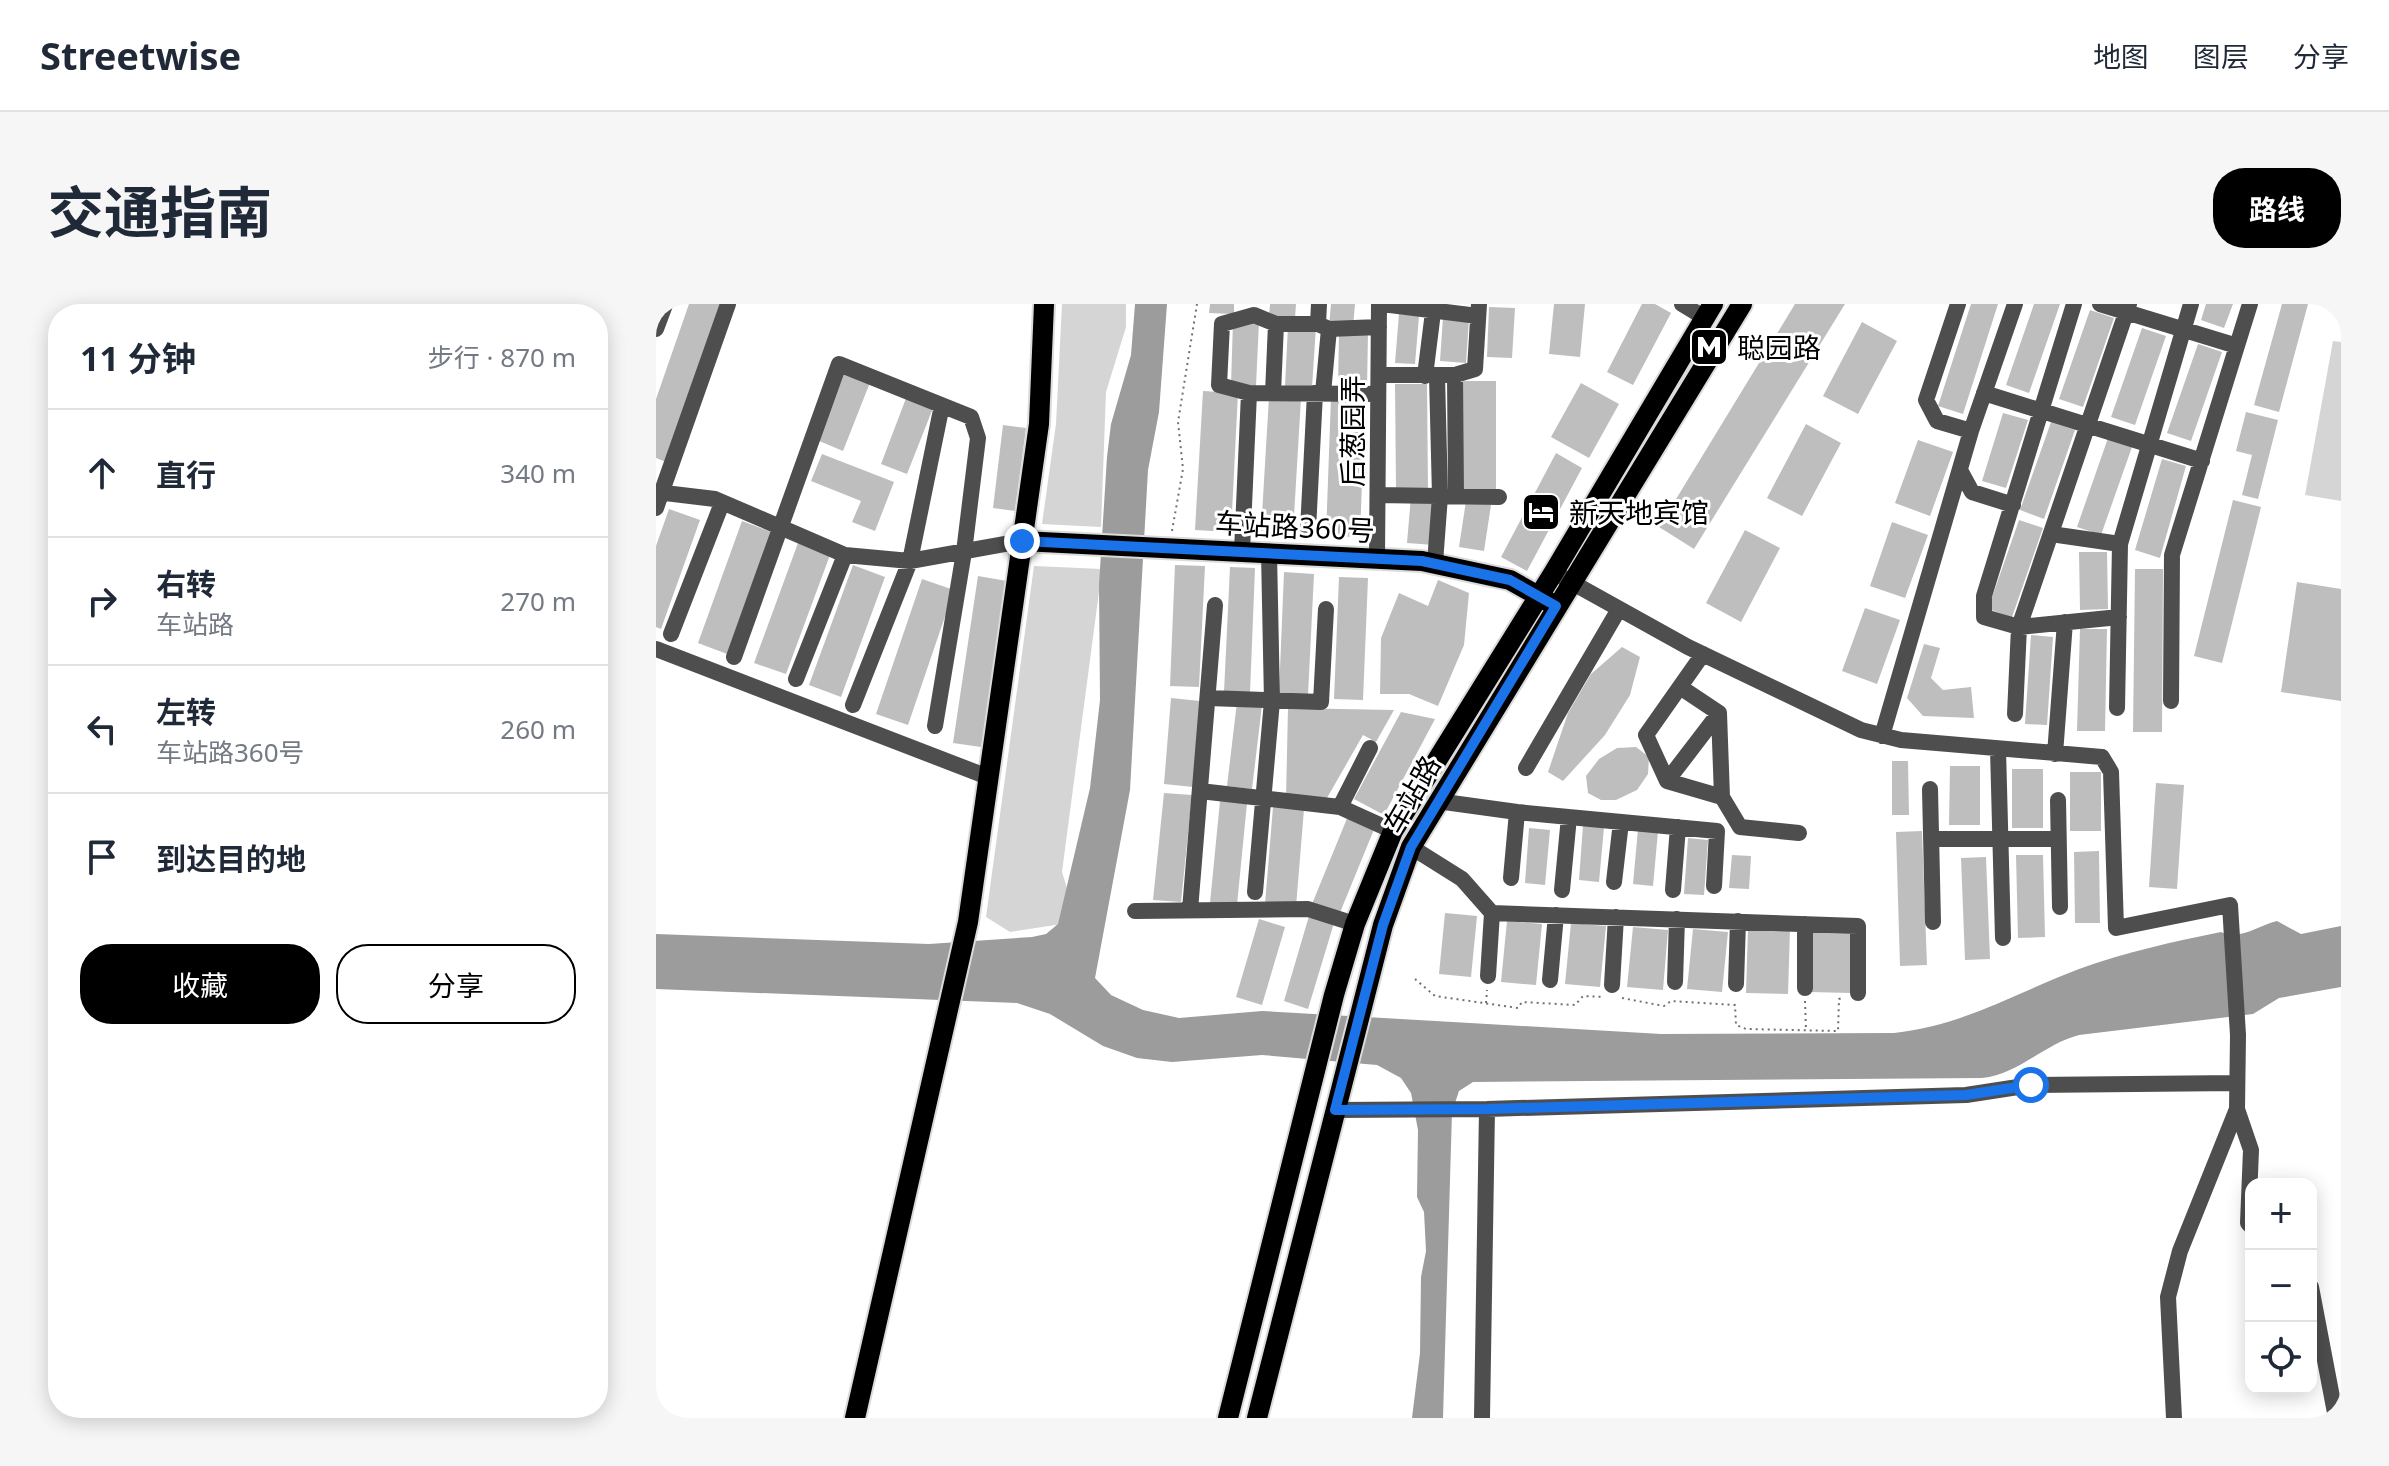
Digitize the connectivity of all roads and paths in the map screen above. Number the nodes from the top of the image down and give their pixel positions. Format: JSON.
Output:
{"nodes":[{"id":1,"x":665,"y":304,"type":"edge"},
{"id":2,"x":728,"y":304,"type":"edge"},
{"id":3,"x":1044,"y":304,"type":"edge"},
{"id":4,"x":1197,"y":304,"type":"edge"},
{"id":5,"x":1319,"y":304,"type":"edge"},
{"id":6,"x":1381,"y":304,"type":"edge"},
{"id":7,"x":1682,"y":304,"type":"edge"},
{"id":8,"x":1742,"y":304,"type":"edge"},
{"id":9,"x":1958,"y":304,"type":"edge"},
{"id":10,"x":2015,"y":304,"type":"edge"},
{"id":11,"x":2074,"y":304,"type":"edge"},
{"id":12,"x":2100,"y":304,"type":"edge"},
{"id":13,"x":2191,"y":304,"type":"edge"},
{"id":14,"x":2250,"y":304,"type":"edge"},
{"id":15,"x":1434,"y":307,"type":"edge"},
{"id":16,"x":2128,"y":308,"type":"edge"},
{"id":17,"x":1255,"y":309,"type":"edge"},
{"id":18,"x":1479,"y":310,"type":"edge"},
{"id":19,"x":1709,"y":311,"type":"edge"},
{"id":20,"x":1276,"y":324,"type":"junction"},
{"id":21,"x":1324,"y":326,"type":"junction"},
{"id":22,"x":1379,"y":327,"type":"junction"},
{"id":23,"x":656,"y":329,"type":"edge"},
{"id":24,"x":2184,"y":329,"type":"junction"},
{"id":25,"x":2237,"y":346,"type":"junction"},
{"id":26,"x":1379,"y":375,"type":"junction"},
{"id":27,"x":1455,"y":375,"type":"junction"},
{"id":28,"x":1431,"y":376,"type":"junction"},
{"id":29,"x":1249,"y":393,"type":"junction"},
{"id":30,"x":1273,"y":393,"type":"junction"},
{"id":31,"x":1319,"y":393,"type":"junction"},
{"id":32,"x":1984,"y":393,"type":"junction"},
{"id":33,"x":1378,"y":394,"type":"junction"},
{"id":34,"x":942,"y":405,"type":"junction"},
{"id":35,"x":2042,"y":411,"type":"junction"},
{"id":36,"x":2088,"y":425,"type":"junction"},
{"id":37,"x":1971,"y":431,"type":"junction"},
{"id":38,"x":2149,"y":444,"type":"junction"},
{"id":39,"x":2202,"y":461,"type":"junction"},
{"id":40,"x":1960,"y":470,"type":"junction"},
{"id":41,"x":1378,"y":495,"type":"junction"},
{"id":42,"x":1448,"y":496,"type":"junction"},
{"id":43,"x":658,"y":497,"type":"edge"},
{"id":44,"x":1499,"y":497,"type":"dead end"},
{"id":45,"x":722,"y":503,"type":"junction"},
{"id":46,"x":2013,"y":505,"type":"junction"},
{"id":47,"x":779,"y":528,"type":"junction"},
{"id":48,"x":1308,"y":530,"type":"dead end"},
{"id":49,"x":2051,"y":534,"type":"junction"},
{"id":50,"x":1022,"y":541,"type":"junction"},
{"id":51,"x":2120,"y":544,"type":"junction"},
{"id":52,"x":1169,"y":548,"type":"junction"},
{"id":53,"x":1242,"y":551,"type":"junction"},
{"id":54,"x":964,"y":552,"type":"junction"},
{"id":55,"x":1269,"y":553,"type":"junction"},
{"id":56,"x":845,"y":555,"type":"junction"},
{"id":57,"x":1377,"y":558,"type":"junction"},
{"id":58,"x":910,"y":561,"type":"junction"},
{"id":59,"x":1435,"y":563,"type":"junction"},
{"id":60,"x":1554,"y":572,"type":"junction"},
{"id":61,"x":1573,"y":583,"type":"junction"},
{"id":62,"x":1538,"y":595,"type":"junction"},
{"id":63,"x":1215,"y":605,"type":"dead end"},
{"id":64,"x":1556,"y":606,"type":"junction"},
{"id":65,"x":1326,"y":609,"type":"dead end"},
{"id":66,"x":1619,"y":609,"type":"junction"},
{"id":67,"x":2119,"y":617,"type":"junction"},
{"id":68,"x":2065,"y":622,"type":"junction"},
{"id":69,"x":2019,"y":627,"type":"junction"},
{"id":70,"x":671,"y":634,"type":"dead end"},
{"id":71,"x":656,"y":649,"type":"edge"},
{"id":72,"x":1703,"y":654,"type":"junction"},
{"id":73,"x":734,"y":657,"type":"dead end"},
{"id":74,"x":796,"y":679,"type":"dead end"},
{"id":75,"x":1680,"y":687,"type":"junction"},
{"id":76,"x":1208,"y":698,"type":"junction"},
{"id":77,"x":1272,"y":701,"type":"junction"},
{"id":78,"x":2171,"y":701,"type":"dead end"},
{"id":79,"x":853,"y":705,"type":"dead end"},
{"id":80,"x":2117,"y":708,"type":"dead end"},
{"id":81,"x":1719,"y":713,"type":"junction"},
{"id":82,"x":2015,"y":714,"type":"dead end"},
{"id":83,"x":935,"y":726,"type":"dead end"},
{"id":84,"x":1882,"y":736,"type":"junction"},
{"id":85,"x":1370,"y":748,"type":"dead end"},
{"id":86,"x":1998,"y":749,"type":"junction"},
{"id":87,"x":2055,"y":754,"type":"junction"},
{"id":88,"x":1526,"y":768,"type":"dead end"},
{"id":89,"x":988,"y":777,"type":"junction"},
{"id":90,"x":1667,"y":781,"type":"junction"},
{"id":91,"x":1930,"y":789,"type":"dead end"},
{"id":92,"x":1200,"y":791,"type":"junction"},
{"id":93,"x":1722,"y":797,"type":"junction"},
{"id":94,"x":1263,"y":799,"type":"junction"},
{"id":95,"x":2058,"y":800,"type":"dead end"},
{"id":96,"x":1437,"y":801,"type":"junction"},
{"id":97,"x":1340,"y":807,"type":"junction"},
{"id":98,"x":1517,"y":812,"type":"junction"},
{"id":99,"x":1569,"y":817,"type":"junction"},
{"id":100,"x":1621,"y":822,"type":"junction"},
{"id":101,"x":1678,"y":827,"type":"junction"},
{"id":102,"x":1393,"y":831,"type":"junction"},
{"id":103,"x":1799,"y":833,"type":"dead end"},
{"id":104,"x":1931,"y":839,"type":"junction"},
{"id":105,"x":2058,"y":839,"type":"junction"},
{"id":106,"x":2000,"y":840,"type":"junction"},
{"id":107,"x":1411,"y":847,"type":"junction"},
{"id":108,"x":1511,"y":878,"type":"dead end"},
{"id":109,"x":1614,"y":882,"type":"dead end"},
{"id":110,"x":1714,"y":886,"type":"dead end"},
{"id":111,"x":1562,"y":890,"type":"dead end"},
{"id":112,"x":1673,"y":890,"type":"dead end"},
{"id":113,"x":1255,"y":892,"type":"dead end"},
{"id":114,"x":2060,"y":907,"type":"dead end"},
{"id":115,"x":1190,"y":910,"type":"junction"},
{"id":116,"x":1135,"y":911,"type":"dead end"},
{"id":117,"x":1492,"y":913,"type":"junction"},
{"id":118,"x":1556,"y":915,"type":"junction"},
{"id":119,"x":1616,"y":917,"type":"junction"},
{"id":120,"x":1677,"y":919,"type":"junction"},
{"id":121,"x":1738,"y":921,"type":"junction"},
{"id":122,"x":1933,"y":922,"type":"dead end"},
{"id":123,"x":1355,"y":924,"type":"junction"},
{"id":124,"x":1805,"y":924,"type":"junction"},
{"id":125,"x":2003,"y":938,"type":"dead end"},
{"id":126,"x":1488,"y":976,"type":"dead end"},
{"id":127,"x":1415,"y":979,"type":"dead end"},
{"id":128,"x":1550,"y":980,"type":"dead end"},
{"id":129,"x":1675,"y":982,"type":"dead end"},
{"id":130,"x":1736,"y":984,"type":"dead end"},
{"id":131,"x":1805,"y":988,"type":"joint"},
{"id":132,"x":1858,"y":993,"type":"joint"},
{"id":133,"x":1614,"y":994,"type":"junction"},
{"id":134,"x":1806,"y":1030,"type":"junction"},
{"id":135,"x":2237,"y":1083,"type":"junction"},
{"id":136,"x":1487,"y":1109,"type":"junction"},
{"id":137,"x":2237,"y":1109,"type":"junction"},
{"id":138,"x":1335,"y":1110,"type":"junction"},
{"id":139,"x":2251,"y":1178,"type":"edge"},
{"id":140,"x":2317,"y":1318,"type":"edge"},
{"id":141,"x":855,"y":1418,"type":"edge"},
{"id":142,"x":1228,"y":1418,"type":"edge"},
{"id":143,"x":1257,"y":1418,"type":"edge"},
{"id":144,"x":1482,"y":1418,"type":"edge"},
{"id":145,"x":2174,"y":1418,"type":"edge"},
{"id":146,"x":2336,"y":1418,"type":"edge"}],
"edges":[{"from":1,"to":23,"type":"street"},
{"from":2,"to":43,"type":"street"},
{"from":3,"to":50,"type":"main road"},
{"from":4,"to":52,"type":"path"},
{"from":5,"to":21,"type":"street"},
{"from":6,"to":15,"type":"street"},
{"from":6,"to":22,"type":"street","name":"后葱园弄"},
{"from":7,"to":19,"type":"street"},
{"from":8,"to":61,"type":"main road","name":"车站路"},
{"from":9,"to":37,"type":"street"},
{"from":10,"to":32,"type":"street"},
{"from":11,"to":35,"type":"street"},
{"from":12,"to":16,"type":"street"},
{"from":13,"to":24,"type":"street"},
{"from":14,"to":25,"type":"street"},
{"from":15,"to":18,"type":"street"},
{"from":15,"to":28,"type":"street"},
{"from":16,"to":24,"type":"street"},
{"from":16,"to":36,"type":"street"},
{"from":17,"to":20,"type":"street"},
{"from":17,"to":29,"type":"street"},
{"from":18,"to":27,"type":"street"},
{"from":19,"to":60,"type":"main road","name":"车站路"},
{"from":20,"to":21,"type":"street"},
{"from":20,"to":30,"type":"street"},
{"from":21,"to":22,"type":"street"},
{"from":21,"to":31,"type":"street"},
{"from":22,"to":26,"type":"street","name":"后葱园弄"},
{"from":24,"to":25,"type":"street"},
{"from":24,"to":38,"type":"street"},
{"from":25,"to":39,"type":"street"},
{"from":26,"to":28,"type":"street"},
{"from":26,"to":33,"type":"street","name":"后葱园弄"},
{"from":27,"to":28,"type":"street"},
{"from":27,"to":42,"type":"street"},
{"from":28,"to":42,"type":"street"},
{"from":29,"to":30,"type":"street"},
{"from":29,"to":53,"type":"street"},
{"from":30,"to":31,"type":"street"},
{"from":31,"to":33,"type":"street"},
{"from":31,"to":48,"type":"street"},
{"from":32,"to":35,"type":"street"},
{"from":32,"to":37,"type":"street"},
{"from":33,"to":41,"type":"street","name":"后葱园弄"},
{"from":34,"to":47,"type":"street"},
{"from":34,"to":54,"type":"street"},
{"from":34,"to":58,"type":"street"},
{"from":35,"to":36,"type":"street"},
{"from":35,"to":46,"type":"street"},
{"from":36,"to":38,"type":"street"},
{"from":36,"to":49,"type":"street"},
{"from":37,"to":40,"type":"street"},
{"from":38,"to":39,"type":"street"},
{"from":38,"to":51,"type":"street"},
{"from":39,"to":78,"type":"street"},
{"from":40,"to":46,"type":"street"},
{"from":40,"to":84,"type":"street"},
{"from":41,"to":42,"type":"street"},
{"from":41,"to":57,"type":"street","name":"后葱园弄"},
{"from":42,"to":44,"type":"street"},
{"from":42,"to":59,"type":"street"},
{"from":43,"to":45,"type":"street"},
{"from":45,"to":47,"type":"street"},
{"from":45,"to":70,"type":"street"},
{"from":46,"to":69,"type":"street"},
{"from":47,"to":56,"type":"street"},
{"from":47,"to":73,"type":"street"},
{"from":49,"to":51,"type":"street"},
{"from":49,"to":69,"type":"street"},
{"from":50,"to":52,"type":"main road","name":"车站路360号"},
{"from":50,"to":54,"type":"street"},
{"from":50,"to":89,"type":"main road"},
{"from":51,"to":67,"type":"street"},
{"from":52,"to":53,"type":"main road","name":"车站路360号"},
{"from":53,"to":55,"type":"main road","name":"车站路360号"},
{"from":54,"to":58,"type":"street"},
{"from":54,"to":83,"type":"street"},
{"from":55,"to":57,"type":"main road","name":"车站路360号"},
{"from":55,"to":77,"type":"street"},
{"from":56,"to":58,"type":"street"},
{"from":56,"to":74,"type":"street"},
{"from":57,"to":59,"type":"main road","name":"车站路360号"},
{"from":58,"to":79,"type":"street"},
{"from":59,"to":62,"type":"main road","name":"车站路360号"},
{"from":60,"to":61,"type":"street"},
{"from":60,"to":62,"type":"main road","name":"车站路"},
{"from":61,"to":64,"type":"main road","name":"车站路"},
{"from":61,"to":66,"type":"street"},
{"from":62,"to":64,"type":"main road","name":"车站路360号"},
{"from":62,"to":102,"type":"main road","name":"车站路"},
{"from":63,"to":76,"type":"street"},
{"from":64,"to":96,"type":"main road","name":"车站路"},
{"from":65,"to":77,"type":"street"},
{"from":66,"to":72,"type":"street"},
{"from":66,"to":88,"type":"street"},
{"from":67,"to":68,"type":"street"},
{"from":67,"to":80,"type":"street"},
{"from":68,"to":69,"type":"street"},
{"from":68,"to":87,"type":"street"},
{"from":69,"to":82,"type":"street"},
{"from":71,"to":89,"type":"street"},
{"from":72,"to":75,"type":"street"},
{"from":72,"to":84,"type":"street"},
{"from":75,"to":81,"type":"street"},
{"from":75,"to":90,"type":"street"},
{"from":76,"to":77,"type":"street"},
{"from":76,"to":92,"type":"street"},
{"from":77,"to":94,"type":"street"},
{"from":81,"to":90,"type":"street"},
{"from":81,"to":93,"type":"street"},
{"from":84,"to":86,"type":"street"},
{"from":85,"to":97,"type":"street"},
{"from":86,"to":87,"type":"street"},
{"from":86,"to":106,"type":"street"},
{"from":87,"to":135,"type":"street"},
{"from":89,"to":141,"type":"main road"},
{"from":90,"to":93,"type":"street"},
{"from":91,"to":104,"type":"street"},
{"from":92,"to":94,"type":"street"},
{"from":92,"to":115,"type":"street"},
{"from":93,"to":103,"type":"street"},
{"from":94,"to":97,"type":"street"},
{"from":94,"to":113,"type":"street"},
{"from":95,"to":105,"type":"street"},
{"from":96,"to":98,"type":"street"},
{"from":96,"to":107,"type":"main road","name":"车站路"},
{"from":97,"to":102,"type":"street"},
{"from":98,"to":99,"type":"street"},
{"from":98,"to":108,"type":"street"},
{"from":99,"to":100,"type":"street"},
{"from":99,"to":111,"type":"street"},
{"from":100,"to":101,"type":"street"},
{"from":100,"to":109,"type":"street"},
{"from":101,"to":110,"type":"street"},
{"from":101,"to":112,"type":"street"},
{"from":102,"to":123,"type":"main road","name":"车站路"},
{"from":104,"to":106,"type":"street"},
{"from":104,"to":122,"type":"street"},
{"from":105,"to":106,"type":"street"},
{"from":105,"to":114,"type":"street"},
{"from":106,"to":125,"type":"street"},
{"from":107,"to":117,"type":"street"},
{"from":107,"to":138,"type":"main road","name":"车站路"},
{"from":115,"to":116,"type":"street"},
{"from":115,"to":123,"type":"street"},
{"from":117,"to":118,"type":"street"},
{"from":117,"to":126,"type":"street"},
{"from":118,"to":119,"type":"street"},
{"from":118,"to":128,"type":"street"},
{"from":119,"to":120,"type":"street"},
{"from":119,"to":133,"type":"street"},
{"from":120,"to":121,"type":"street"},
{"from":120,"to":129,"type":"street"},
{"from":121,"to":124,"type":"street"},
{"from":121,"to":130,"type":"street"},
{"from":123,"to":142,"type":"main road","name":"车站路"},
{"from":124,"to":131,"type":"street"},
{"from":124,"to":132,"type":"street"},
{"from":127,"to":133,"type":"path"},
{"from":131,"to":134,"type":"path"},
{"from":132,"to":134,"type":"path"},
{"from":133,"to":134,"type":"path"},
{"from":135,"to":136,"type":"street"},
{"from":135,"to":137,"type":"street"},
{"from":136,"to":138,"type":"street"},
{"from":136,"to":144,"type":"street"},
{"from":137,"to":139,"type":"street"},
{"from":137,"to":145,"type":"street"},
{"from":138,"to":143,"type":"main road","name":"车站路"},
{"from":140,"to":146,"type":"street"}]}
